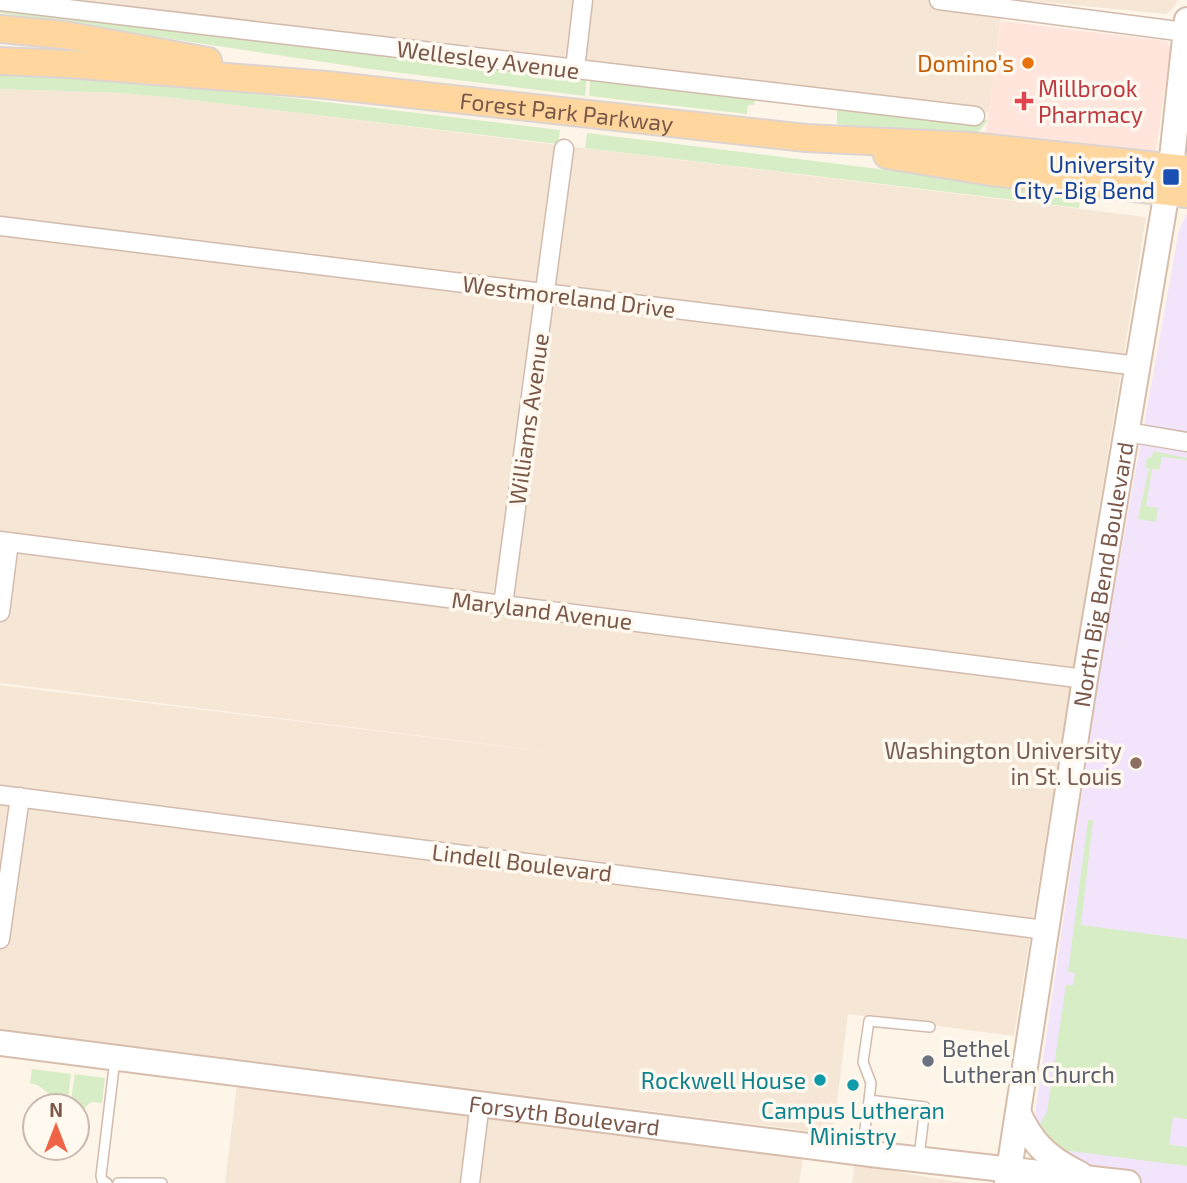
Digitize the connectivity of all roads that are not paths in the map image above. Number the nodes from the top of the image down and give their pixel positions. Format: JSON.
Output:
{"nodes":[{"id":1,"x":583,"y":0,"type":"edge"},
{"id":2,"x":939,"y":0,"type":"edge"},
{"id":3,"x":0,"y":1,"type":"edge"},
{"id":4,"x":1186,"y":26,"type":"edge"},
{"id":5,"x":7,"y":28,"type":"edge"},
{"id":6,"x":0,"y":61,"type":"edge"},
{"id":7,"x":575,"y":69,"type":"junction"},
{"id":8,"x":327,"y":85,"type":"junction"},
{"id":9,"x":975,"y":116,"type":"dead end"},
{"id":10,"x":564,"y":149,"type":"dead end"},
{"id":11,"x":1178,"y":181,"type":"edge"},
{"id":12,"x":0,"y":226,"type":"edge"},
{"id":13,"x":544,"y":293,"type":"junction"},
{"id":14,"x":1138,"y":366,"type":"junction"},
{"id":15,"x":1127,"y":432,"type":"junction"},
{"id":16,"x":1187,"y":442,"type":"edge"},
{"id":17,"x":5,"y":542,"type":"edge"},
{"id":18,"x":503,"y":605,"type":"junction"},
{"id":19,"x":0,"y":612,"type":"edge"},
{"id":20,"x":1085,"y":679,"type":"junction"},
{"id":21,"x":0,"y":795,"type":"edge"},
{"id":22,"x":20,"y":797,"type":"junction"},
{"id":23,"x":1045,"y":930,"type":"junction"},
{"id":24,"x":0,"y":939,"type":"edge"},
{"id":25,"x":930,"y":1027,"type":"dead end"},
{"id":26,"x":0,"y":1043,"type":"edge"},
{"id":27,"x":116,"y":1057,"type":"junction"},
{"id":28,"x":869,"y":1100,"type":"junction"},
{"id":29,"x":480,"y":1102,"type":"junction"},
{"id":30,"x":1018,"y":1112,"type":"junction"},
{"id":31,"x":870,"y":1154,"type":"junction"},
{"id":32,"x":919,"y":1159,"type":"junction"},
{"id":33,"x":1008,"y":1176,"type":"edge"},
{"id":34,"x":1087,"y":1178,"type":"junction"},
{"id":35,"x":107,"y":1183,"type":"edge"},
{"id":36,"x":118,"y":1183,"type":"edge"},
{"id":37,"x":162,"y":1183,"type":"edge"},
{"id":38,"x":470,"y":1183,"type":"edge"},
{"id":39,"x":972,"y":1183,"type":"edge"},
{"id":40,"x":1063,"y":1183,"type":"edge"},
{"id":41,"x":1128,"y":1183,"type":"edge"}],
"edges":[{"from":1,"to":7,"type":"street"},
{"from":2,"to":4,"type":"street"},
{"from":3,"to":7,"type":"street","name":"Wellesley Avenue"},
{"from":4,"to":11,"type":"main road","name":"North Big Bend Boulevard"},
{"from":5,"to":8,"type":"main road","name":"Forest Park Parkway"},
{"from":6,"to":8,"type":"main road","name":"Forest Park Parkway"},
{"from":7,"to":9,"type":"street","name":"Wellesley Avenue"},
{"from":8,"to":11,"type":"main road","name":"Forest Park Parkway"},
{"from":10,"to":13,"type":"street","name":"Williams Avenue"},
{"from":11,"to":14,"type":"main road","name":"North Big Bend Boulevard"},
{"from":12,"to":13,"type":"street","name":"Westmoreland Drive"},
{"from":13,"to":14,"type":"street","name":"Westmoreland Drive"},
{"from":13,"to":18,"type":"street","name":"Williams Avenue"},
{"from":14,"to":15,"type":"main road","name":"North Big Bend Boulevard"},
{"from":15,"to":16,"type":"street"},
{"from":15,"to":20,"type":"main road","name":"North Big Bend Boulevard"},
{"from":17,"to":18,"type":"street","name":"Maryland Avenue"},
{"from":17,"to":19,"type":"street"},
{"from":18,"to":20,"type":"street","name":"Maryland Avenue"},
{"from":20,"to":23,"type":"main road","name":"North Big Bend Boulevard"},
{"from":21,"to":22,"type":"street","name":"Lindell Boulevard"},
{"from":22,"to":23,"type":"street","name":"Lindell Boulevard"},
{"from":22,"to":24,"type":"street"},
{"from":23,"to":30,"type":"main road","name":"North Big Bend Boulevard"},
{"from":25,"to":28,"type":"lane"},
{"from":26,"to":27,"type":"main road","name":"Forsyth Boulevard"},
{"from":27,"to":29,"type":"main road","name":"Forsyth Boulevard"},
{"from":27,"to":35,"type":"lane"},
{"from":28,"to":31,"type":"lane"},
{"from":28,"to":32,"type":"lane"},
{"from":29,"to":31,"type":"main road","name":"Forsyth Boulevard"},
{"from":29,"to":38,"type":"street"},
{"from":30,"to":33,"type":"main road","name":"North Big Bend Boulevard"},
{"from":30,"to":34,"type":"main road"},
{"from":31,"to":32,"type":"main road","name":"Forsyth Boulevard"},
{"from":31,"to":39,"type":"main road"},
{"from":32,"to":33,"type":"main road","name":"Forsyth Boulevard"},
{"from":33,"to":34,"type":"main road","name":"Forsyth Boulevard"},
{"from":34,"to":40,"type":"main road"},
{"from":34,"to":41,"type":"main road","name":"Forsyth Boulevard"},
{"from":36,"to":37,"type":"lane"}]}
